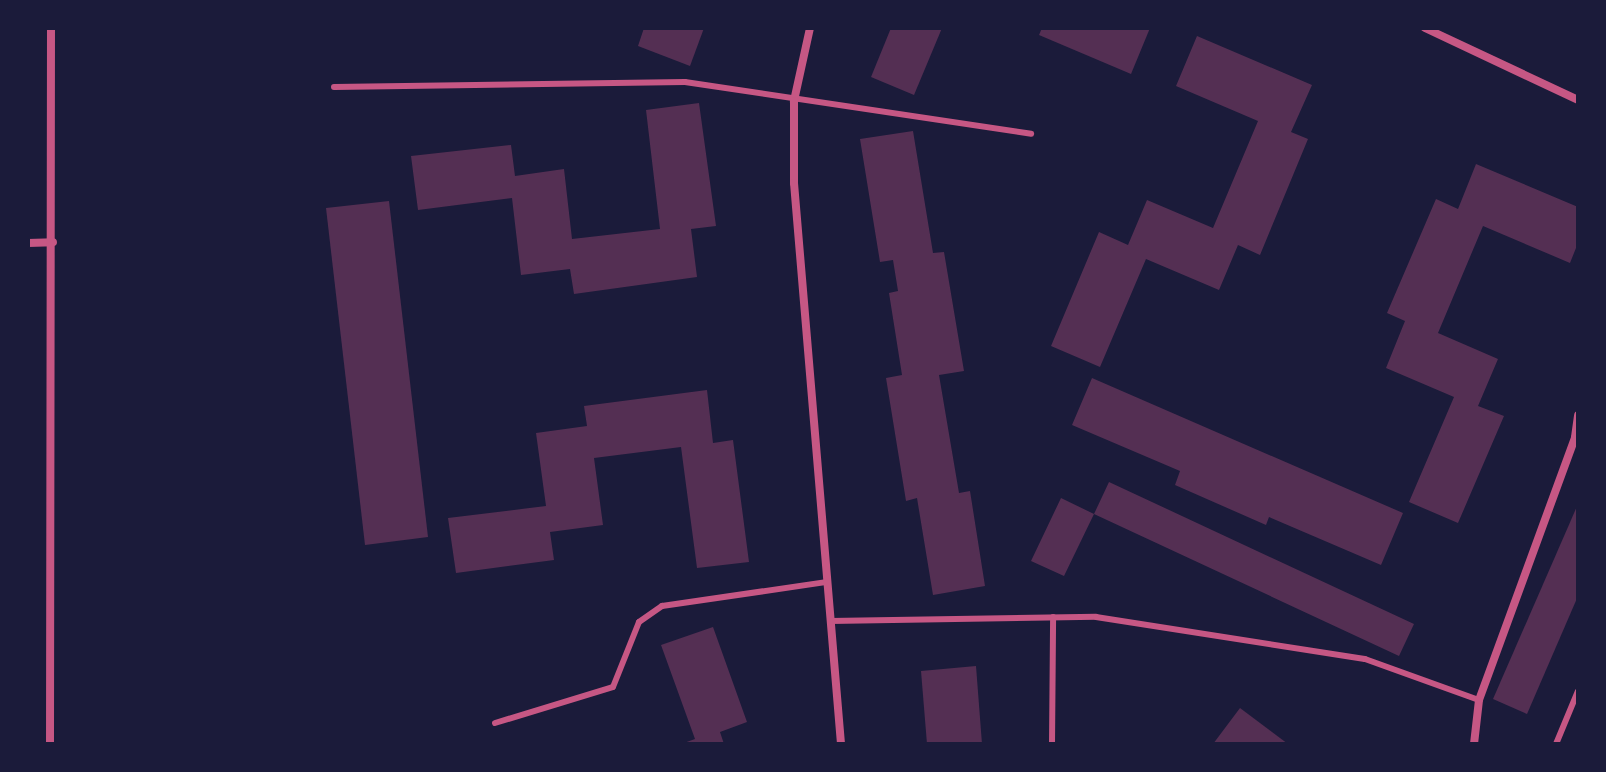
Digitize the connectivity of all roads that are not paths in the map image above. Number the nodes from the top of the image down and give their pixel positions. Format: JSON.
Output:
{"nodes":[{"id":1,"x":51,"y":28,"type":"edge"},
{"id":2,"x":810,"y":28,"type":"edge"},
{"id":3,"x":1426,"y":28,"type":"edge"},
{"id":4,"x":334,"y":87,"type":"dead end"},
{"id":5,"x":1578,"y":100,"type":"edge"},
{"id":6,"x":794,"y":101,"type":"junction"},
{"id":7,"x":1031,"y":134,"type":"dead end"},
{"id":8,"x":53,"y":242,"type":"junction"},
{"id":9,"x":28,"y":243,"type":"edge"},
{"id":10,"x":1578,"y":415,"type":"edge"},
{"id":11,"x":827,"y":582,"type":"junction"},
{"id":12,"x":1053,"y":617,"type":"junction"},
{"id":13,"x":830,"y":621,"type":"junction"},
{"id":14,"x":1578,"y":691,"type":"edge"},
{"id":15,"x":1479,"y":700,"type":"junction"},
{"id":16,"x":495,"y":723,"type":"dead end"},
{"id":17,"x":50,"y":744,"type":"edge"},
{"id":18,"x":841,"y":744,"type":"edge"},
{"id":19,"x":1052,"y":744,"type":"edge"},
{"id":20,"x":1474,"y":744,"type":"edge"},
{"id":21,"x":1556,"y":744,"type":"edge"}],
"edges":[{"from":1,"to":8,"type":"street"},
{"from":2,"to":6,"type":"street"},
{"from":3,"to":5,"type":"street"},
{"from":4,"to":6,"type":"lane"},
{"from":6,"to":7,"type":"lane"},
{"from":6,"to":11,"type":"street"},
{"from":8,"to":9,"type":"street"},
{"from":8,"to":17,"type":"street"},
{"from":10,"to":15,"type":"street"},
{"from":11,"to":13,"type":"street"},
{"from":11,"to":16,"type":"lane"},
{"from":12,"to":13,"type":"lane"},
{"from":12,"to":15,"type":"lane"},
{"from":12,"to":19,"type":"lane"},
{"from":13,"to":18,"type":"street"},
{"from":14,"to":21,"type":"lane"},
{"from":15,"to":20,"type":"street"}]}
